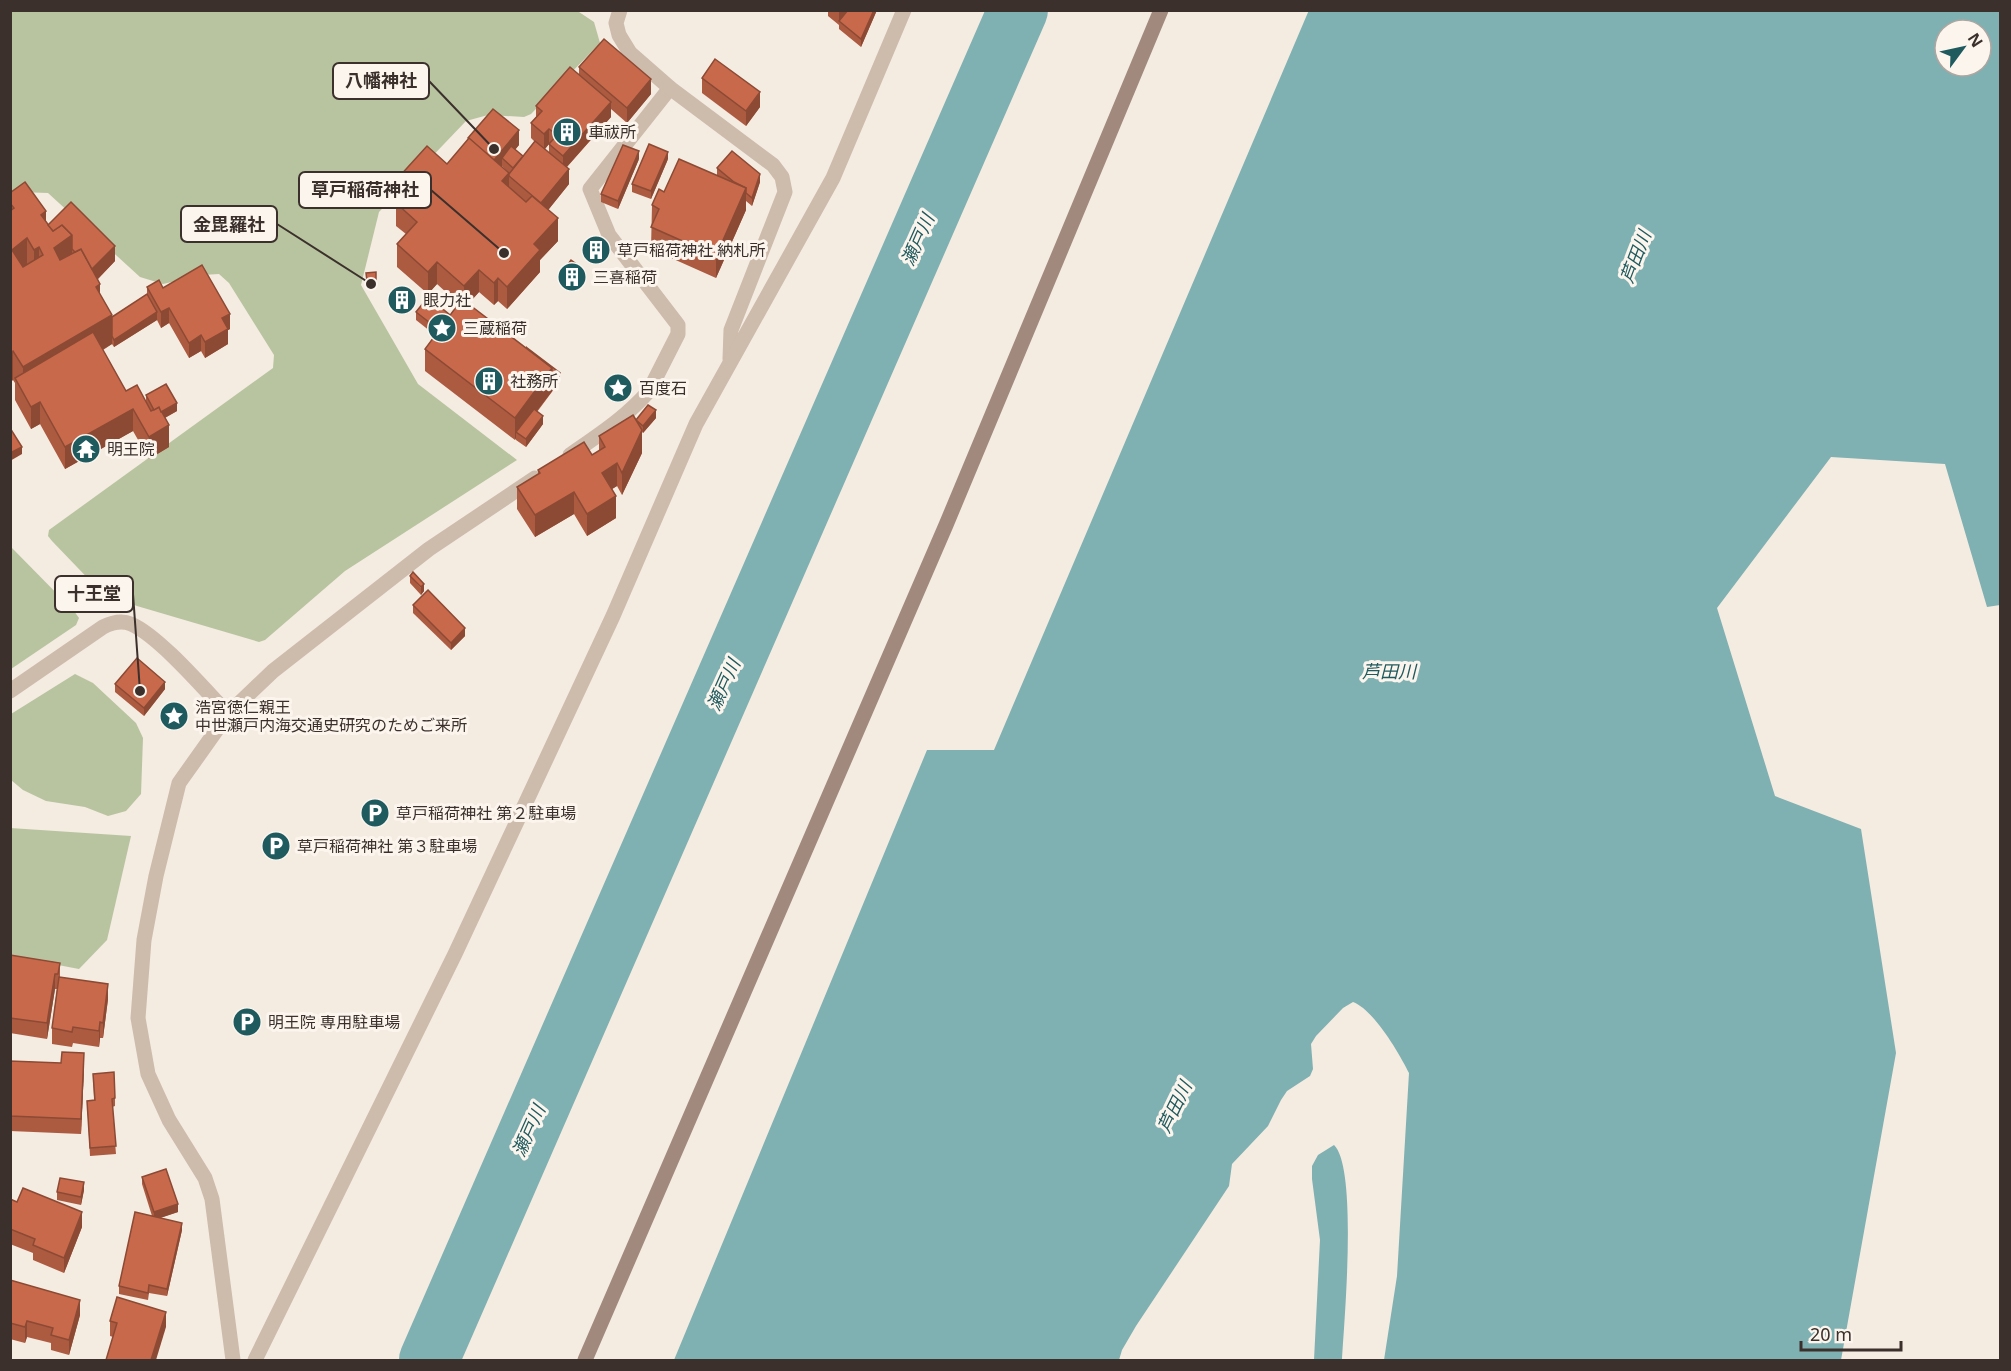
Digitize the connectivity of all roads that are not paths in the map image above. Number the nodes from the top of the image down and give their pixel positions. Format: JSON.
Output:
{"nodes":[{"id":1,"x":620,"y":10,"type":"edge"},
{"id":2,"x":904,"y":10,"type":"edge"},
{"id":3,"x":1161,"y":10,"type":"edge"},
{"id":4,"x":670,"y":88,"type":"junction"},
{"id":5,"x":730,"y":362,"type":"junction"},
{"id":6,"x":10,"y":691,"type":"edge"},
{"id":7,"x":228,"y":714,"type":"junction"},
{"id":8,"x":233,"y":1360,"type":"edge"},
{"id":9,"x":255,"y":1360,"type":"edge"},
{"id":10,"x":585,"y":1360,"type":"edge"}],
"edges":[{"from":1,"to":4,"type":"street"},
{"from":2,"to":5,"type":"street"},
{"from":3,"to":10,"type":"street"},
{"from":4,"to":5,"type":"street"},
{"from":4,"to":7,"type":"street"},
{"from":5,"to":9,"type":"street"},
{"from":6,"to":7,"type":"street"},
{"from":7,"to":8,"type":"street"}]}
